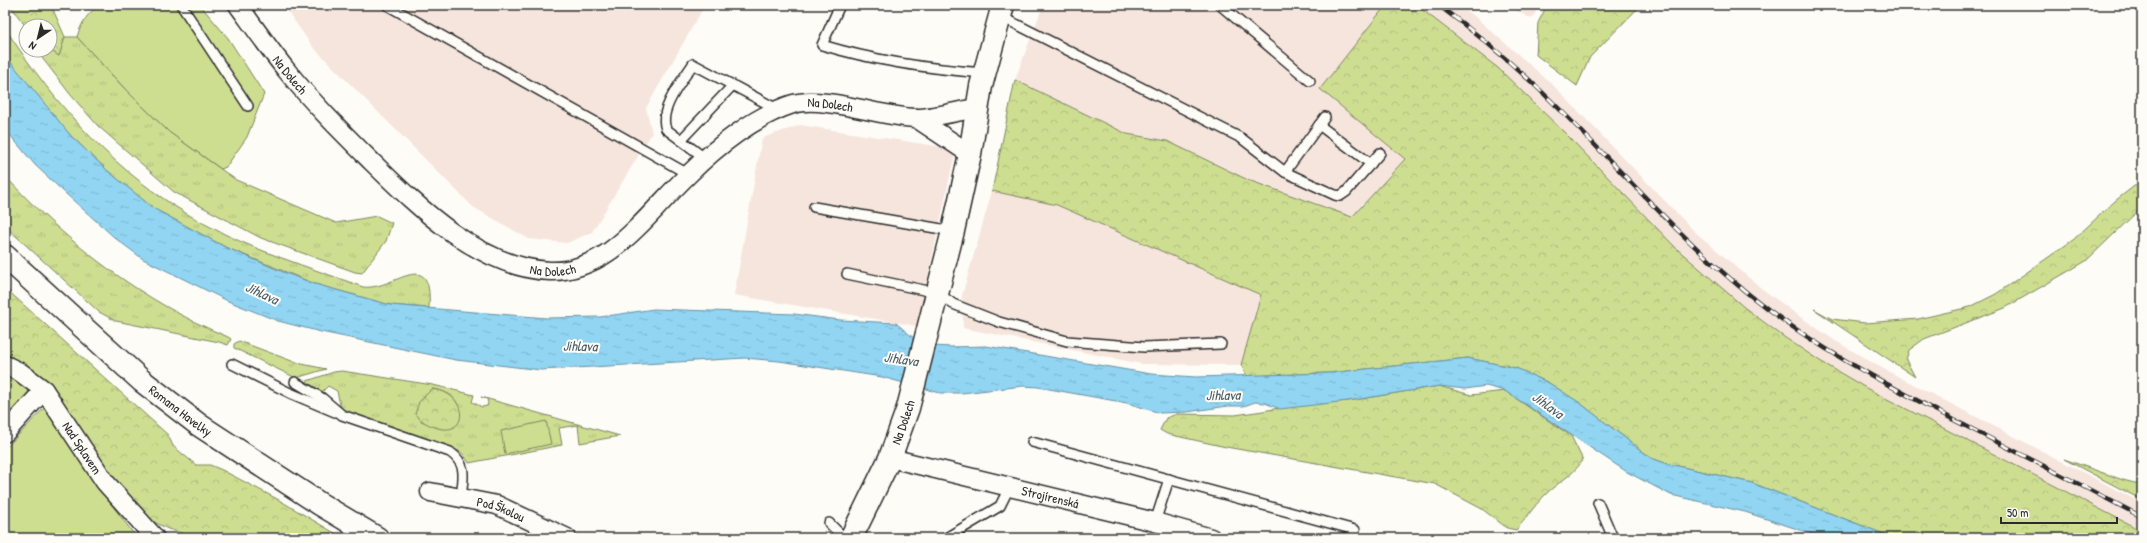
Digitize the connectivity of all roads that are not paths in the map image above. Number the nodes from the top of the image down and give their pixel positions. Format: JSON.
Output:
{"nodes":[{"id":1,"x":181,"y":5,"type":"edge"},
{"id":2,"x":238,"y":5,"type":"edge"},
{"id":3,"x":387,"y":5,"type":"edge"},
{"id":4,"x":840,"y":5,"type":"edge"},
{"id":5,"x":1220,"y":5,"type":"edge"},
{"id":6,"x":1001,"y":10,"type":"edge"},
{"id":7,"x":985,"y":73,"type":"junction"},
{"id":8,"x":1310,"y":81,"type":"dead end"},
{"id":9,"x":733,"y":85,"type":"junction"},
{"id":10,"x":248,"y":106,"type":"dead end"},
{"id":11,"x":978,"y":108,"type":"junction"},
{"id":12,"x":779,"y":110,"type":"junction"},
{"id":13,"x":1325,"y":117,"type":"dead end"},
{"id":14,"x":916,"y":118,"type":"junction"},
{"id":15,"x":1319,"y":125,"type":"junction"},
{"id":16,"x":681,"y":140,"type":"junction"},
{"id":17,"x":1380,"y":153,"type":"dead end"},
{"id":18,"x":970,"y":154,"type":"junction"},
{"id":19,"x":706,"y":159,"type":"junction"},
{"id":20,"x":1371,"y":164,"type":"junction"},
{"id":21,"x":1285,"y":172,"type":"junction"},
{"id":22,"x":688,"y":174,"type":"junction"},
{"id":23,"x":814,"y":207,"type":"dead end"},
{"id":24,"x":953,"y":231,"type":"junction"},
{"id":25,"x":5,"y":256,"type":"edge"},
{"id":26,"x":847,"y":274,"type":"dead end"},
{"id":27,"x":936,"y":299,"type":"junction"},
{"id":28,"x":1221,"y":344,"type":"dead end"},
{"id":29,"x":232,"y":364,"type":"dead end"},
{"id":30,"x":5,"y":365,"type":"edge"},
{"id":31,"x":295,"y":382,"type":"dead end"},
{"id":32,"x":44,"y":390,"type":"junction"},
{"id":33,"x":342,"y":415,"type":"junction"},
{"id":34,"x":5,"y":433,"type":"edge"},
{"id":35,"x":1032,"y":442,"type":"dead end"},
{"id":36,"x":890,"y":458,"type":"junction"},
{"id":37,"x":1169,"y":479,"type":"junction"},
{"id":38,"x":1010,"y":486,"type":"junction"},
{"id":39,"x":430,"y":492,"type":"dead end"},
{"id":40,"x":461,"y":498,"type":"junction"},
{"id":41,"x":1598,"y":503,"type":"dead end"},
{"id":42,"x":1155,"y":522,"type":"junction"},
{"id":43,"x":829,"y":523,"type":"dead end"},
{"id":44,"x":1355,"y":530,"type":"dead end"},
{"id":45,"x":157,"y":538,"type":"edge"},
{"id":46,"x":377,"y":538,"type":"edge"},
{"id":47,"x":567,"y":538,"type":"edge"},
{"id":48,"x":844,"y":538,"type":"edge"},
{"id":49,"x":851,"y":538,"type":"edge"},
{"id":50,"x":946,"y":538,"type":"edge"},
{"id":51,"x":1211,"y":538,"type":"edge"},
{"id":52,"x":1613,"y":538,"type":"edge"}],
"edges":[{"from":1,"to":10,"type":"lane"},
{"from":2,"to":22,"type":"street","name":"Na Dolech"},
{"from":3,"to":22,"type":"lane"},
{"from":4,"to":7,"type":"lane"},
{"from":5,"to":8,"type":"lane"},
{"from":6,"to":7,"type":"main road","name":"Na Dolech"},
{"from":6,"to":21,"type":"lane"},
{"from":7,"to":11,"type":"main road","name":"Na Dolech"},
{"from":9,"to":12,"type":"lane"},
{"from":9,"to":16,"type":"lane"},
{"from":9,"to":16,"type":"lane"},
{"from":11,"to":14,"type":"street","name":"Na Dolech"},
{"from":11,"to":18,"type":"main road","name":"Na Dolech"},
{"from":12,"to":14,"type":"street","name":"Na Dolech"},
{"from":12,"to":19,"type":"street","name":"Na Dolech"},
{"from":13,"to":15,"type":"lane"},
{"from":14,"to":18,"type":"street","name":"Na Dolech"},
{"from":15,"to":20,"type":"lane"},
{"from":15,"to":21,"type":"lane"},
{"from":16,"to":19,"type":"lane"},
{"from":17,"to":20,"type":"lane"},
{"from":18,"to":24,"type":"main road","name":"Na Dolech"},
{"from":19,"to":22,"type":"street","name":"Na Dolech"},
{"from":20,"to":21,"type":"lane"},
{"from":23,"to":24,"type":"lane"},
{"from":24,"to":27,"type":"main road","name":"Na Dolech"},
{"from":25,"to":46,"type":"main road","name":"Romana Havelky"},
{"from":26,"to":27,"type":"lane"},
{"from":27,"to":28,"type":"lane"},
{"from":27,"to":36,"type":"main road","name":"Na Dolech"},
{"from":29,"to":33,"type":"lane"},
{"from":30,"to":32,"type":"street","name":"Nad Splavem"},
{"from":31,"to":33,"type":"lane"},
{"from":32,"to":34,"type":"street"},
{"from":32,"to":45,"type":"street","name":"Nad Splavem"},
{"from":33,"to":40,"type":"lane"},
{"from":35,"to":37,"type":"lane"},
{"from":36,"to":38,"type":"street","name":"Strojírenská"},
{"from":36,"to":49,"type":"main road","name":"Na Dolech"},
{"from":37,"to":42,"type":"lane"},
{"from":37,"to":44,"type":"lane"},
{"from":38,"to":42,"type":"street","name":"Strojírenská"},
{"from":38,"to":50,"type":"lane"},
{"from":39,"to":40,"type":"street","name":"Pod Školou"},
{"from":40,"to":47,"type":"street","name":"Pod Školou"},
{"from":41,"to":52,"type":"lane"},
{"from":42,"to":51,"type":"street","name":"Strojírenská"},
{"from":43,"to":48,"type":"lane"}]}
